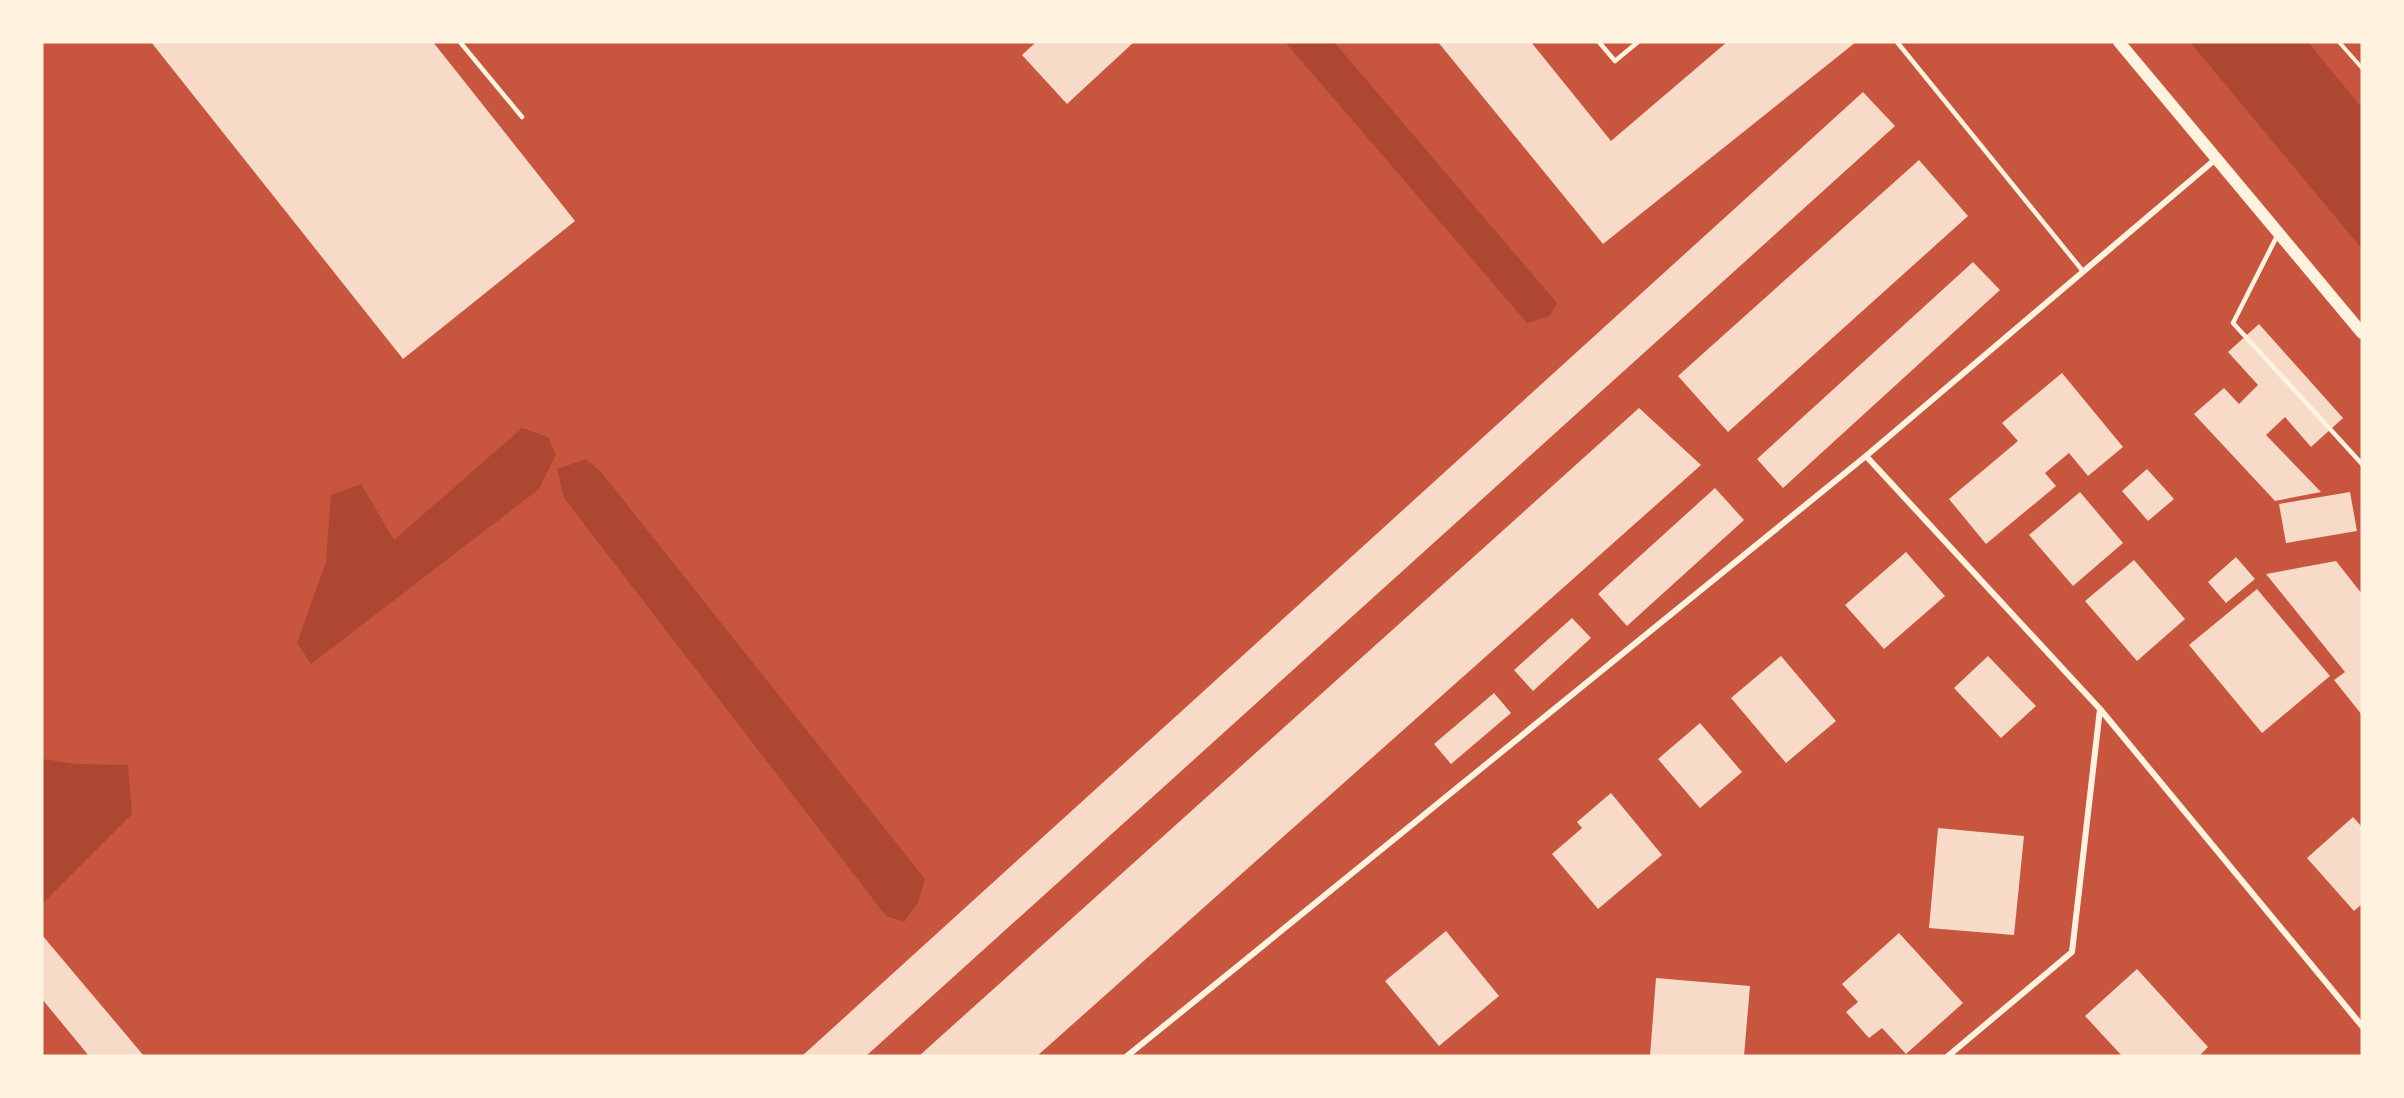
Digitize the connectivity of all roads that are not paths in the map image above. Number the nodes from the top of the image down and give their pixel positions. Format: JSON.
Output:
{"nodes":[{"id":1,"x":460,"y":42,"type":"edge"},
{"id":2,"x":1599,"y":42,"type":"edge"},
{"id":3,"x":1638,"y":42,"type":"edge"},
{"id":4,"x":1897,"y":42,"type":"edge"},
{"id":5,"x":2119,"y":42,"type":"edge"},
{"id":6,"x":522,"y":117,"type":"dead end"},
{"id":7,"x":2217,"y":158,"type":"junction"},
{"id":8,"x":2278,"y":233,"type":"junction"},
{"id":9,"x":2082,"y":270,"type":"junction"},
{"id":10,"x":2362,"y":333,"type":"edge"},
{"id":11,"x":1866,"y":456,"type":"junction"},
{"id":12,"x":2362,"y":464,"type":"edge"},
{"id":13,"x":2100,"y":709,"type":"junction"},
{"id":14,"x":2362,"y":1026,"type":"edge"},
{"id":15,"x":1127,"y":1056,"type":"edge"},
{"id":16,"x":1948,"y":1056,"type":"edge"}],
"edges":[{"from":1,"to":6,"type":"lane"},
{"from":2,"to":3,"type":"lane"},
{"from":4,"to":9,"type":"lane"},
{"from":5,"to":7,"type":"main road"},
{"from":7,"to":8,"type":"main road"},
{"from":7,"to":9,"type":"street"},
{"from":8,"to":10,"type":"main road"},
{"from":8,"to":12,"type":"lane"},
{"from":9,"to":11,"type":"street"},
{"from":11,"to":13,"type":"street"},
{"from":11,"to":15,"type":"street"},
{"from":13,"to":14,"type":"street"},
{"from":13,"to":16,"type":"street"}]}
